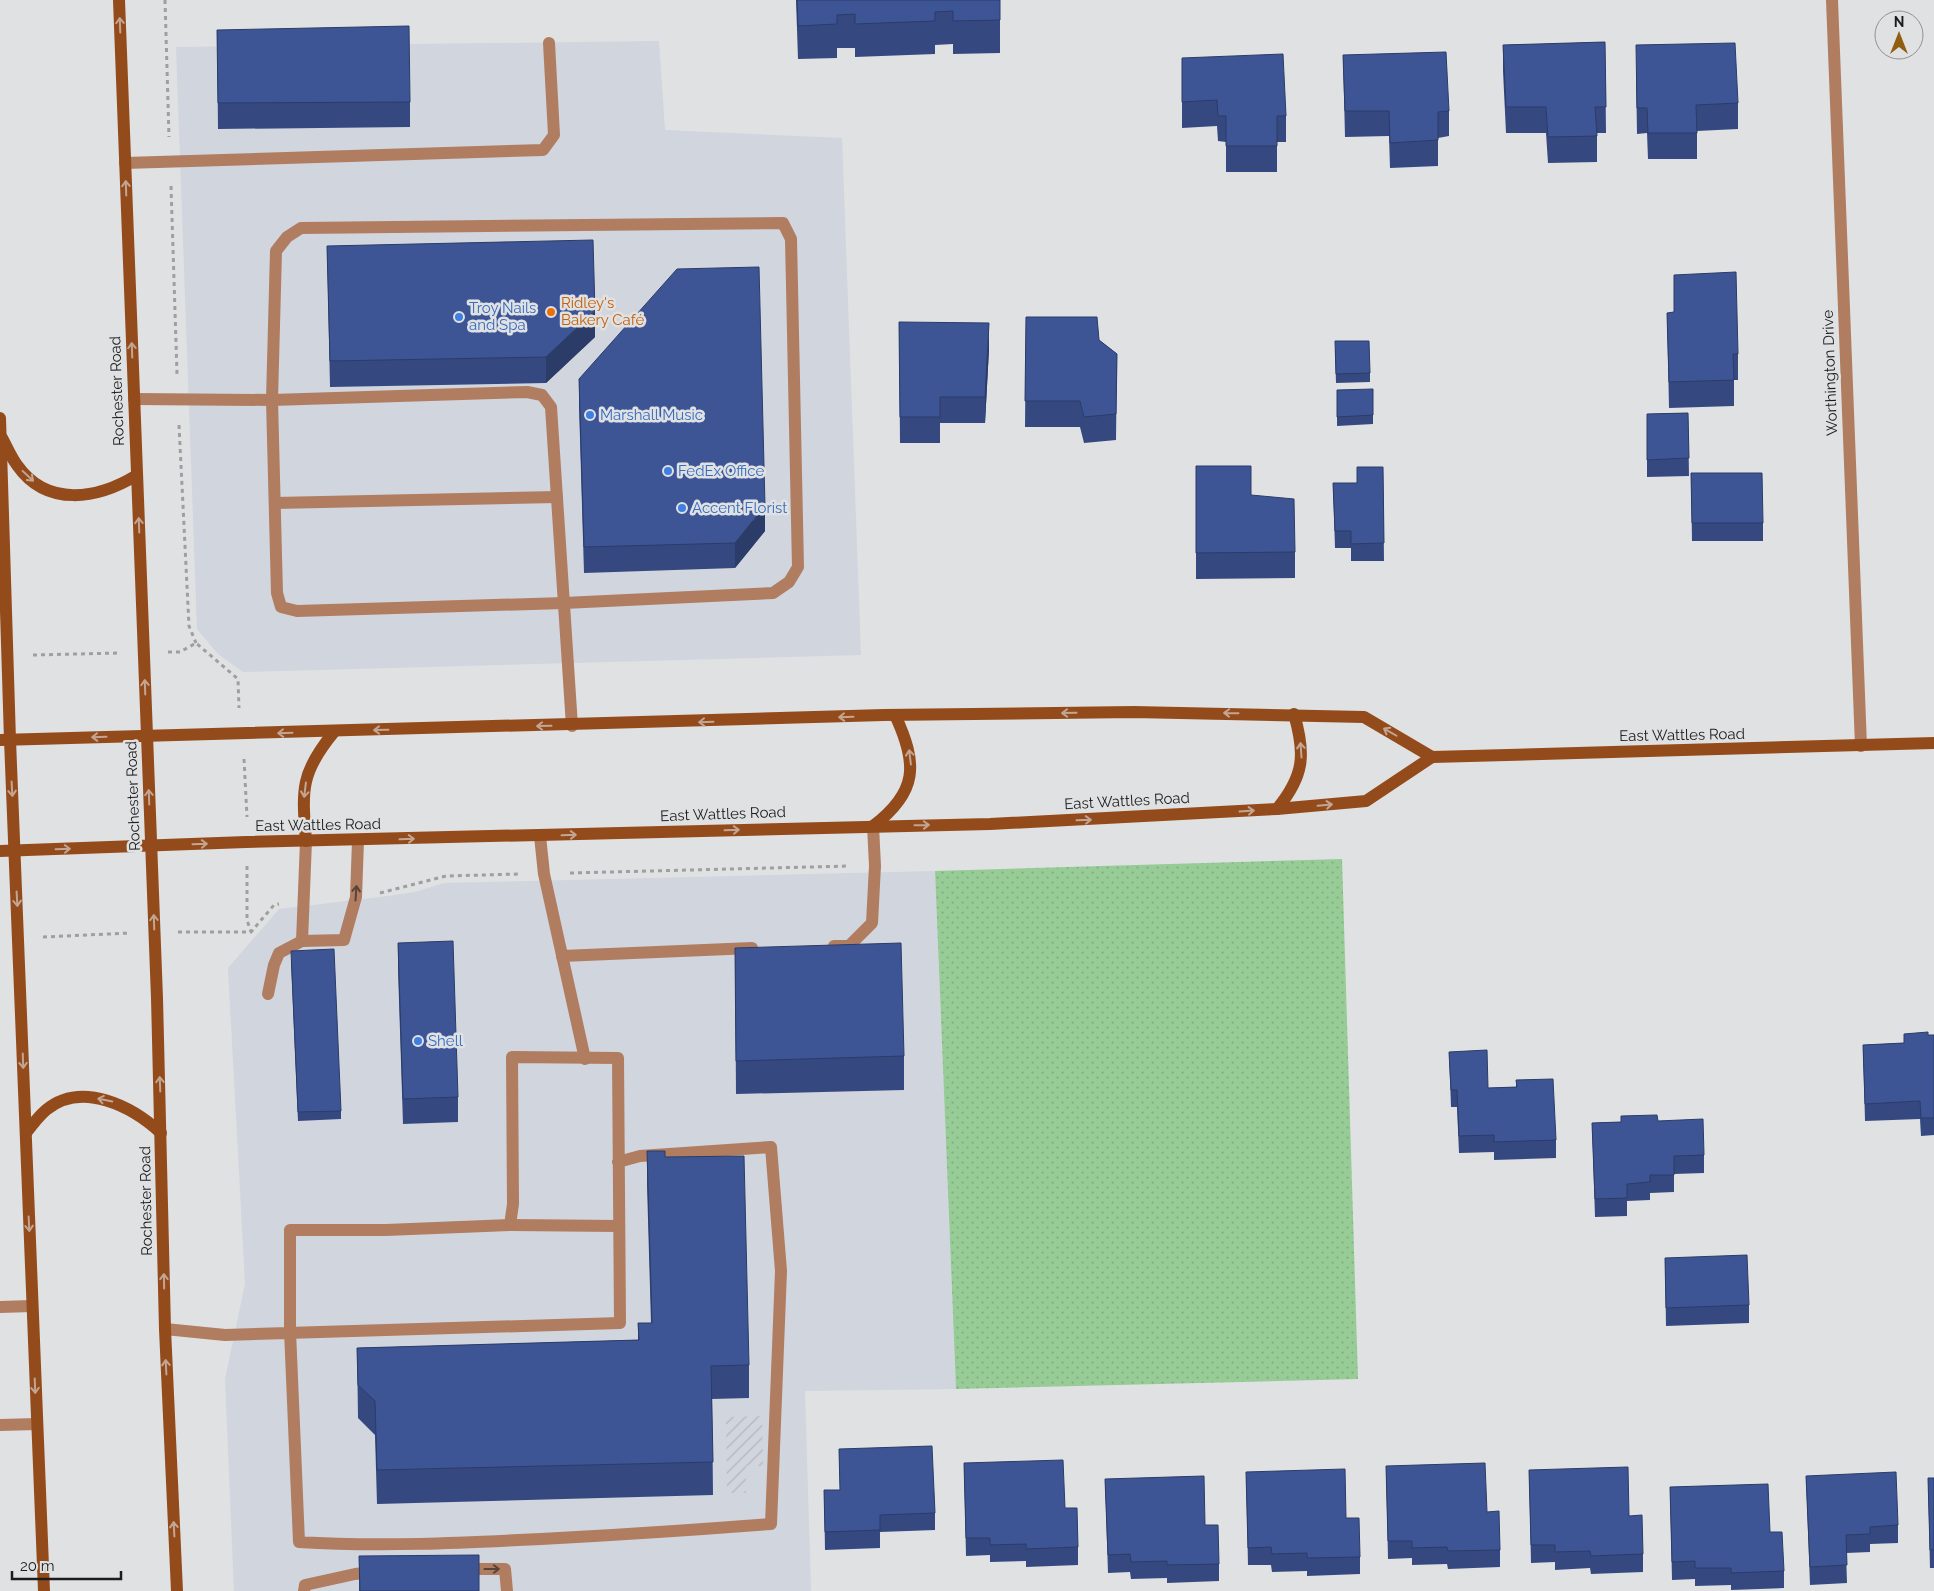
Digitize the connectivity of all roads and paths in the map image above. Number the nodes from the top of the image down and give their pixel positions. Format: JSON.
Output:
{"nodes":[{"id":1,"x":119,"y":0,"type":"edge"},
{"id":2,"x":165,"y":0,"type":"edge"},
{"id":3,"x":1832,"y":0,"type":"edge"},
{"id":4,"x":549,"y":43,"type":"dead end"},
{"id":5,"x":169,"y":141,"type":"dead end"},
{"id":6,"x":125,"y":163,"type":"junction"},
{"id":7,"x":170,"y":180,"type":"dead end"},
{"id":8,"x":177,"y":372,"type":"dead end"},
{"id":9,"x":134,"y":399,"type":"junction"},
{"id":10,"x":272,"y":400,"type":"junction"},
{"id":11,"x":0,"y":418,"type":"edge"},
{"id":12,"x":179,"y":428,"type":"dead end"},
{"id":13,"x":1,"y":436,"type":"edge"},
{"id":14,"x":137,"y":475,"type":"junction"},
{"id":15,"x":557,"y":497,"type":"junction"},
{"id":16,"x":275,"y":503,"type":"junction"},
{"id":17,"x":564,"y":604,"type":"junction"},
{"id":18,"x":196,"y":643,"type":"junction"},
{"id":19,"x":180,"y":652,"type":"dead end"},
{"id":20,"x":109,"y":653,"type":"dead end"},
{"id":21,"x":39,"y":655,"type":"dead end"},
{"id":22,"x":237,"y":692,"type":"dead end"},
{"id":23,"x":1294,"y":714,"type":"junction"},
{"id":24,"x":895,"y":715,"type":"junction"},
{"id":25,"x":572,"y":726,"type":"junction"},
{"id":26,"x":334,"y":732,"type":"junction"},
{"id":27,"x":147,"y":736,"type":"junction"},
{"id":28,"x":5,"y":740,"type":"edge"},
{"id":29,"x":1934,"y":743,"type":"edge"},
{"id":30,"x":1861,"y":746,"type":"junction"},
{"id":31,"x":244,"y":756,"type":"dead end"},
{"id":32,"x":1432,"y":756,"type":"junction"},
{"id":33,"x":1277,"y":809,"type":"junction"},
{"id":34,"x":247,"y":821,"type":"dead end"},
{"id":35,"x":873,"y":826,"type":"junction"},
{"id":36,"x":540,"y":836,"type":"junction"},
{"id":37,"x":306,"y":841,"type":"junction"},
{"id":38,"x":358,"y":841,"type":"junction"},
{"id":39,"x":151,"y":845,"type":"junction"},
{"id":40,"x":14,"y":850,"type":"junction"},
{"id":41,"x":0,"y":851,"type":"edge"},
{"id":42,"x":848,"y":866,"type":"dead end"},
{"id":43,"x":247,"y":872,"type":"dead end"},
{"id":44,"x":564,"y":873,"type":"dead end"},
{"id":45,"x":250,"y":932,"type":"dead end"},
{"id":46,"x":117,"y":934,"type":"dead end"},
{"id":47,"x":49,"y":937,"type":"dead end"},
{"id":48,"x":302,"y":941,"type":"junction"},
{"id":49,"x":822,"y":946,"type":"edge"},
{"id":50,"x":768,"y":948,"type":"edge"},
{"id":51,"x":562,"y":956,"type":"junction"},
{"id":52,"x":268,"y":994,"type":"dead end"},
{"id":53,"x":585,"y":1059,"type":"junction"},
{"id":54,"x":26,"y":1133,"type":"junction"},
{"id":55,"x":161,"y":1133,"type":"junction"},
{"id":56,"x":618,"y":1162,"type":"junction"},
{"id":57,"x":510,"y":1225,"type":"junction"},
{"id":58,"x":618,"y":1226,"type":"junction"},
{"id":59,"x":32,"y":1306,"type":"junction"},
{"id":60,"x":0,"y":1307,"type":"edge"},
{"id":61,"x":165,"y":1329,"type":"junction"},
{"id":62,"x":290,"y":1331,"type":"junction"},
{"id":63,"x":37,"y":1424,"type":"junction"},
{"id":64,"x":0,"y":1426,"type":"edge"},
{"id":65,"x":447,"y":1569,"type":"edge"},
{"id":66,"x":390,"y":1571,"type":"edge"},
{"id":67,"x":305,"y":1588,"type":"edge"},
{"id":68,"x":44,"y":1591,"type":"edge"},
{"id":69,"x":177,"y":1591,"type":"edge"},
{"id":70,"x":507,"y":1591,"type":"edge"}],
"edges":[{"from":6,"to":1,"type":"main road","name":"Rochester Road","one_way":true},
{"from":2,"to":5,"type":"path"},
{"from":3,"to":30,"type":"street","name":"Worthington Drive"},
{"from":4,"to":6,"type":"street"},
{"from":9,"to":6,"type":"main road","name":"Rochester Road","one_way":true},
{"from":7,"to":8,"type":"path"},
{"from":9,"to":10,"type":"street"},
{"from":9,"to":14,"type":"main road","name":"Rochester Road"},
{"from":10,"to":15,"type":"street"},
{"from":10,"to":16,"type":"street"},
{"from":10,"to":17,"type":"street"},
{"from":11,"to":13,"type":"main road"},
{"from":12,"to":18,"type":"path"},
{"from":13,"to":14,"type":"main road","one_way":true},
{"from":13,"to":28,"type":"main road"},
{"from":27,"to":14,"type":"main road","name":"Rochester Road","one_way":true},
{"from":15,"to":16,"type":"street"},
{"from":15,"to":17,"type":"street"},
{"from":16,"to":17,"type":"street"},
{"from":17,"to":25,"type":"street"},
{"from":18,"to":19,"type":"path"},
{"from":18,"to":22,"type":"path"},
{"from":20,"to":21,"type":"path"},
{"from":23,"to":24,"type":"main road","one_way":true},
{"from":32,"to":23,"type":"main road","one_way":true},
{"from":33,"to":23,"type":"main road","one_way":true},
{"from":24,"to":25,"type":"main road","one_way":true},
{"from":35,"to":24,"type":"main road","one_way":true},
{"from":25,"to":26,"type":"main road","one_way":true},
{"from":26,"to":27,"type":"main road","one_way":true},
{"from":26,"to":37,"type":"main road","one_way":true},
{"from":27,"to":28,"type":"main road","one_way":true},
{"from":39,"to":27,"type":"main road","name":"Rochester Road","one_way":true},
{"from":28,"to":40,"type":"main road","one_way":true},
{"from":29,"to":30,"type":"main road","name":"East Wattles Road"},
{"from":30,"to":32,"type":"main road","name":"East Wattles Road"},
{"from":31,"to":34,"type":"path"},
{"from":33,"to":32,"type":"main road","name":"East Wattles Road","one_way":true},
{"from":35,"to":33,"type":"main road","name":"East Wattles Road","one_way":true},
{"from":36,"to":35,"type":"main road","name":"East Wattles Road","one_way":true},
{"from":35,"to":49,"type":"street"},
{"from":38,"to":36,"type":"main road","name":"East Wattles Road","one_way":true},
{"from":36,"to":51,"type":"street"},
{"from":37,"to":38,"type":"main road","name":"East Wattles Road"},
{"from":39,"to":37,"type":"main road","name":"East Wattles Road","one_way":true},
{"from":37,"to":48,"type":"street"},
{"from":48,"to":38,"type":"street","one_way":true},
{"from":40,"to":39,"type":"main road","name":"East Wattles Road","one_way":true},
{"from":55,"to":39,"type":"main road","name":"Rochester Road","one_way":true},
{"from":40,"to":41,"type":"main road","name":"East Wattles Road"},
{"from":40,"to":54,"type":"main road","one_way":true},
{"from":42,"to":44,"type":"path"},
{"from":43,"to":45,"type":"path"},
{"from":46,"to":47,"type":"path"},
{"from":48,"to":52,"type":"street"},
{"from":50,"to":51,"type":"street"},
{"from":51,"to":53,"type":"street"},
{"from":53,"to":56,"type":"street"},
{"from":53,"to":57,"type":"street"},
{"from":55,"to":54,"type":"main road","one_way":true},
{"from":54,"to":59,"type":"main road","one_way":true},
{"from":61,"to":55,"type":"main road","name":"Rochester Road","one_way":true},
{"from":56,"to":58,"type":"street"},
{"from":56,"to":62,"type":"street"},
{"from":57,"to":58,"type":"street"},
{"from":57,"to":62,"type":"street"},
{"from":58,"to":62,"type":"street"},
{"from":59,"to":60,"type":"street"},
{"from":59,"to":63,"type":"main road","one_way":true},
{"from":61,"to":62,"type":"street"},
{"from":69,"to":61,"type":"main road","name":"Rochester Road","one_way":true},
{"from":63,"to":64,"type":"street"},
{"from":63,"to":68,"type":"main road"},
{"from":65,"to":70,"type":"street","one_way":true},
{"from":66,"to":67,"type":"street"}]}
